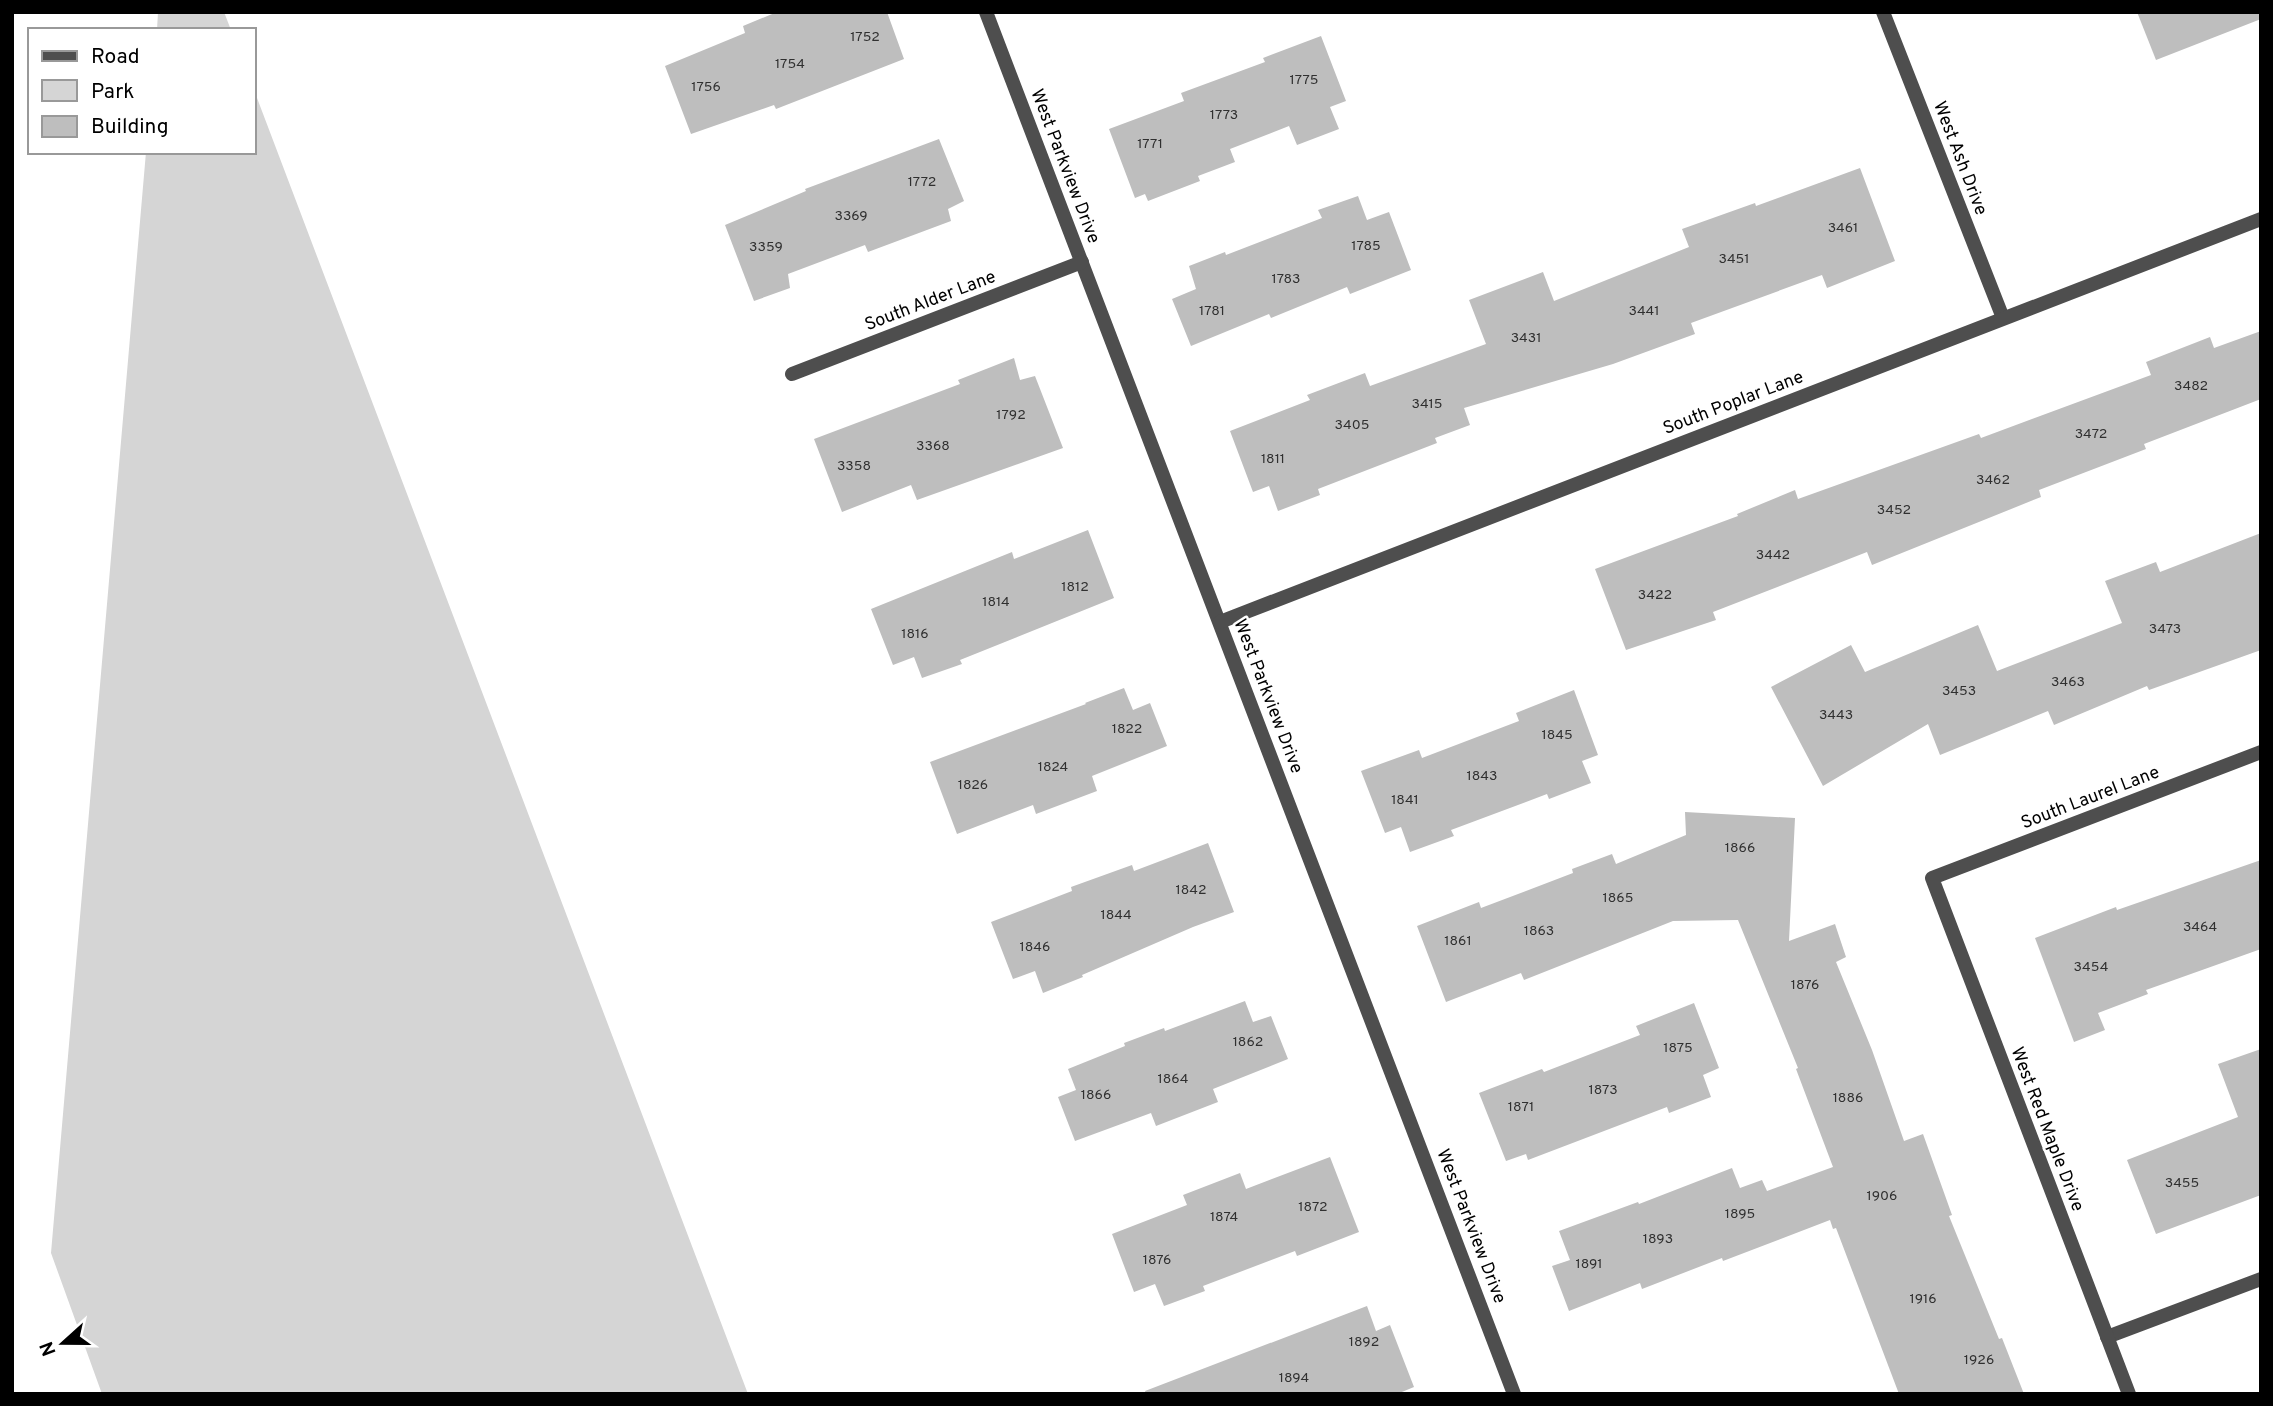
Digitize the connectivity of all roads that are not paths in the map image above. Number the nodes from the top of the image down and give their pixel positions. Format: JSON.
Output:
{"nodes":[{"id":1,"x":986,"y":12,"type":"edge"},
{"id":2,"x":1883,"y":12,"type":"edge"},
{"id":3,"x":2261,"y":219,"type":"edge"},
{"id":4,"x":1082,"y":262,"type":"junction"},
{"id":5,"x":2003,"y":318,"type":"junction"},
{"id":6,"x":792,"y":374,"type":"dead end"},
{"id":7,"x":1220,"y":622,"type":"junction"},
{"id":8,"x":2261,"y":752,"type":"edge"},
{"id":9,"x":1933,"y":878,"type":"joint"},
{"id":10,"x":2261,"y":1279,"type":"edge"},
{"id":11,"x":2106,"y":1337,"type":"junction"},
{"id":12,"x":1514,"y":1394,"type":"edge"},
{"id":13,"x":2129,"y":1394,"type":"edge"}],
"edges":[{"from":1,"to":4,"type":"street","name":"West Parkview Drive"},
{"from":2,"to":5,"type":"street","name":"West Ash Drive"},
{"from":3,"to":5,"type":"street","name":"South Poplar Lane"},
{"from":4,"to":6,"type":"street","name":"South Alder Lane"},
{"from":4,"to":7,"type":"street","name":"West Parkview Drive"},
{"from":5,"to":7,"type":"street","name":"South Poplar Lane"},
{"from":7,"to":12,"type":"street","name":"West Parkview Drive"},
{"from":8,"to":9,"type":"street","name":"South Laurel Lane"},
{"from":9,"to":11,"type":"street","name":"West Red Maple Drive"},
{"from":10,"to":11,"type":"street"},
{"from":11,"to":13,"type":"street","name":"West Red Maple Drive"}]}
